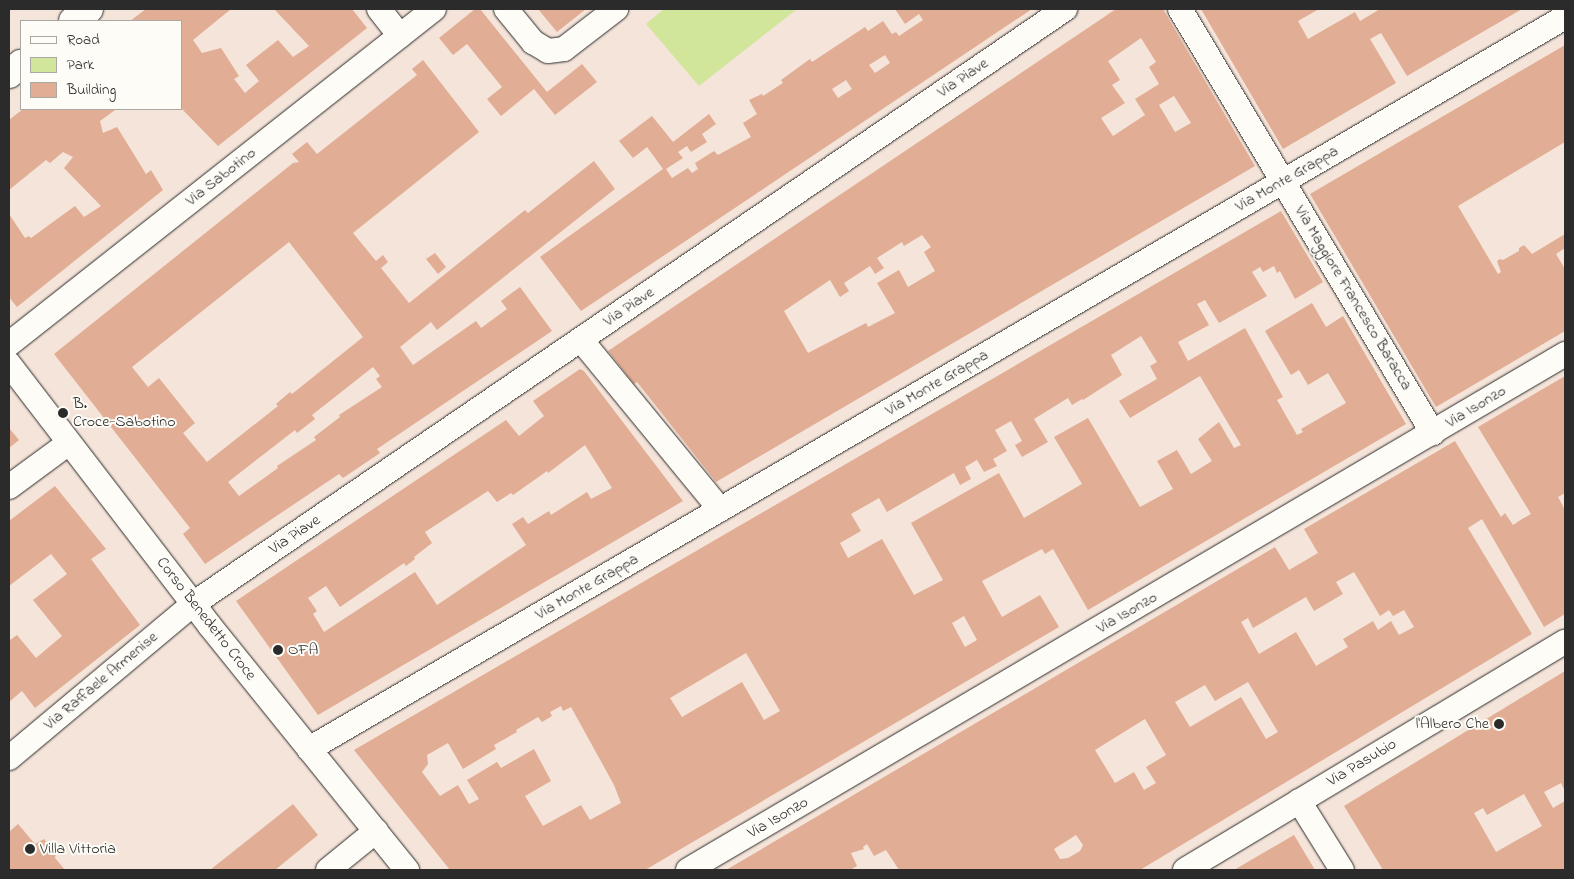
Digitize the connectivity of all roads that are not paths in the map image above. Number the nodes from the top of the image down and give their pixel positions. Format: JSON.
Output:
{"nodes":[{"id":1,"x":89,"y":9,"type":"edge"},
{"id":2,"x":379,"y":9,"type":"edge"},
{"id":3,"x":434,"y":9,"type":"edge"},
{"id":4,"x":506,"y":9,"type":"edge"},
{"id":5,"x":616,"y":9,"type":"edge"},
{"id":6,"x":1065,"y":9,"type":"edge"},
{"id":7,"x":1180,"y":9,"type":"edge"},
{"id":8,"x":1565,"y":17,"type":"edge"},
{"id":9,"x":74,"y":20,"type":"edge"},
{"id":10,"x":400,"y":36,"type":"junction"},
{"id":11,"x":20,"y":65,"type":"edge"},
{"id":12,"x":9,"y":74,"type":"edge"},
{"id":13,"x":1284,"y":180,"type":"junction"},
{"id":14,"x":581,"y":340,"type":"junction"},
{"id":15,"x":9,"y":344,"type":"edge"},
{"id":16,"x":1565,"y":354,"type":"edge"},
{"id":17,"x":9,"y":364,"type":"edge"},
{"id":18,"x":1433,"y":433,"type":"junction"},
{"id":19,"x":70,"y":443,"type":"junction"},
{"id":20,"x":9,"y":488,"type":"edge"},
{"id":21,"x":720,"y":509,"type":"junction"},
{"id":22,"x":193,"y":604,"type":"junction"},
{"id":23,"x":1565,"y":642,"type":"edge"},
{"id":24,"x":309,"y":749,"type":"junction"},
{"id":25,"x":9,"y":758,"type":"edge"},
{"id":26,"x":1299,"y":801,"type":"junction"},
{"id":27,"x":376,"y":831,"type":"junction"},
{"id":28,"x":328,"y":870,"type":"edge"},
{"id":29,"x":407,"y":870,"type":"edge"},
{"id":30,"x":688,"y":870,"type":"edge"},
{"id":31,"x":1185,"y":870,"type":"edge"},
{"id":32,"x":1342,"y":870,"type":"edge"}],
"edges":[{"from":1,"to":9,"type":"main road"},
{"from":2,"to":10,"type":"street"},
{"from":3,"to":10,"type":"street","name":"Via Sabotino"},
{"from":4,"to":5,"type":"street"},
{"from":6,"to":14,"type":"street","name":"Via Piave"},
{"from":7,"to":13,"type":"street","name":"Via Maggiore Francesco Baracca"},
{"from":8,"to":13,"type":"street","name":"Via Monte Grappa"},
{"from":10,"to":15,"type":"street","name":"Via Sabotino"},
{"from":11,"to":12,"type":"main road"},
{"from":13,"to":18,"type":"street","name":"Via Maggiore Francesco Baracca"},
{"from":13,"to":21,"type":"street","name":"Via Monte Grappa"},
{"from":14,"to":21,"type":"street"},
{"from":14,"to":22,"type":"street","name":"Via Piave"},
{"from":16,"to":18,"type":"street","name":"Via Isonzo"},
{"from":17,"to":19,"type":"street","name":"Corso Benedetto Croce"},
{"from":18,"to":30,"type":"street","name":"Via Isonzo"},
{"from":19,"to":20,"type":"street"},
{"from":19,"to":22,"type":"street","name":"Corso Benedetto Croce"},
{"from":21,"to":24,"type":"street","name":"Via Monte Grappa"},
{"from":22,"to":24,"type":"street","name":"Corso Benedetto Croce"},
{"from":22,"to":25,"type":"street","name":"Via Raffaele Armenise"},
{"from":23,"to":26,"type":"street","name":"Via Pasubio"},
{"from":24,"to":27,"type":"street","name":"Corso Benedetto Croce"},
{"from":26,"to":31,"type":"street","name":"Via Pasubio"},
{"from":26,"to":32,"type":"street"},
{"from":27,"to":28,"type":"street"},
{"from":27,"to":29,"type":"street","name":"Corso Benedetto Croce"}]}
